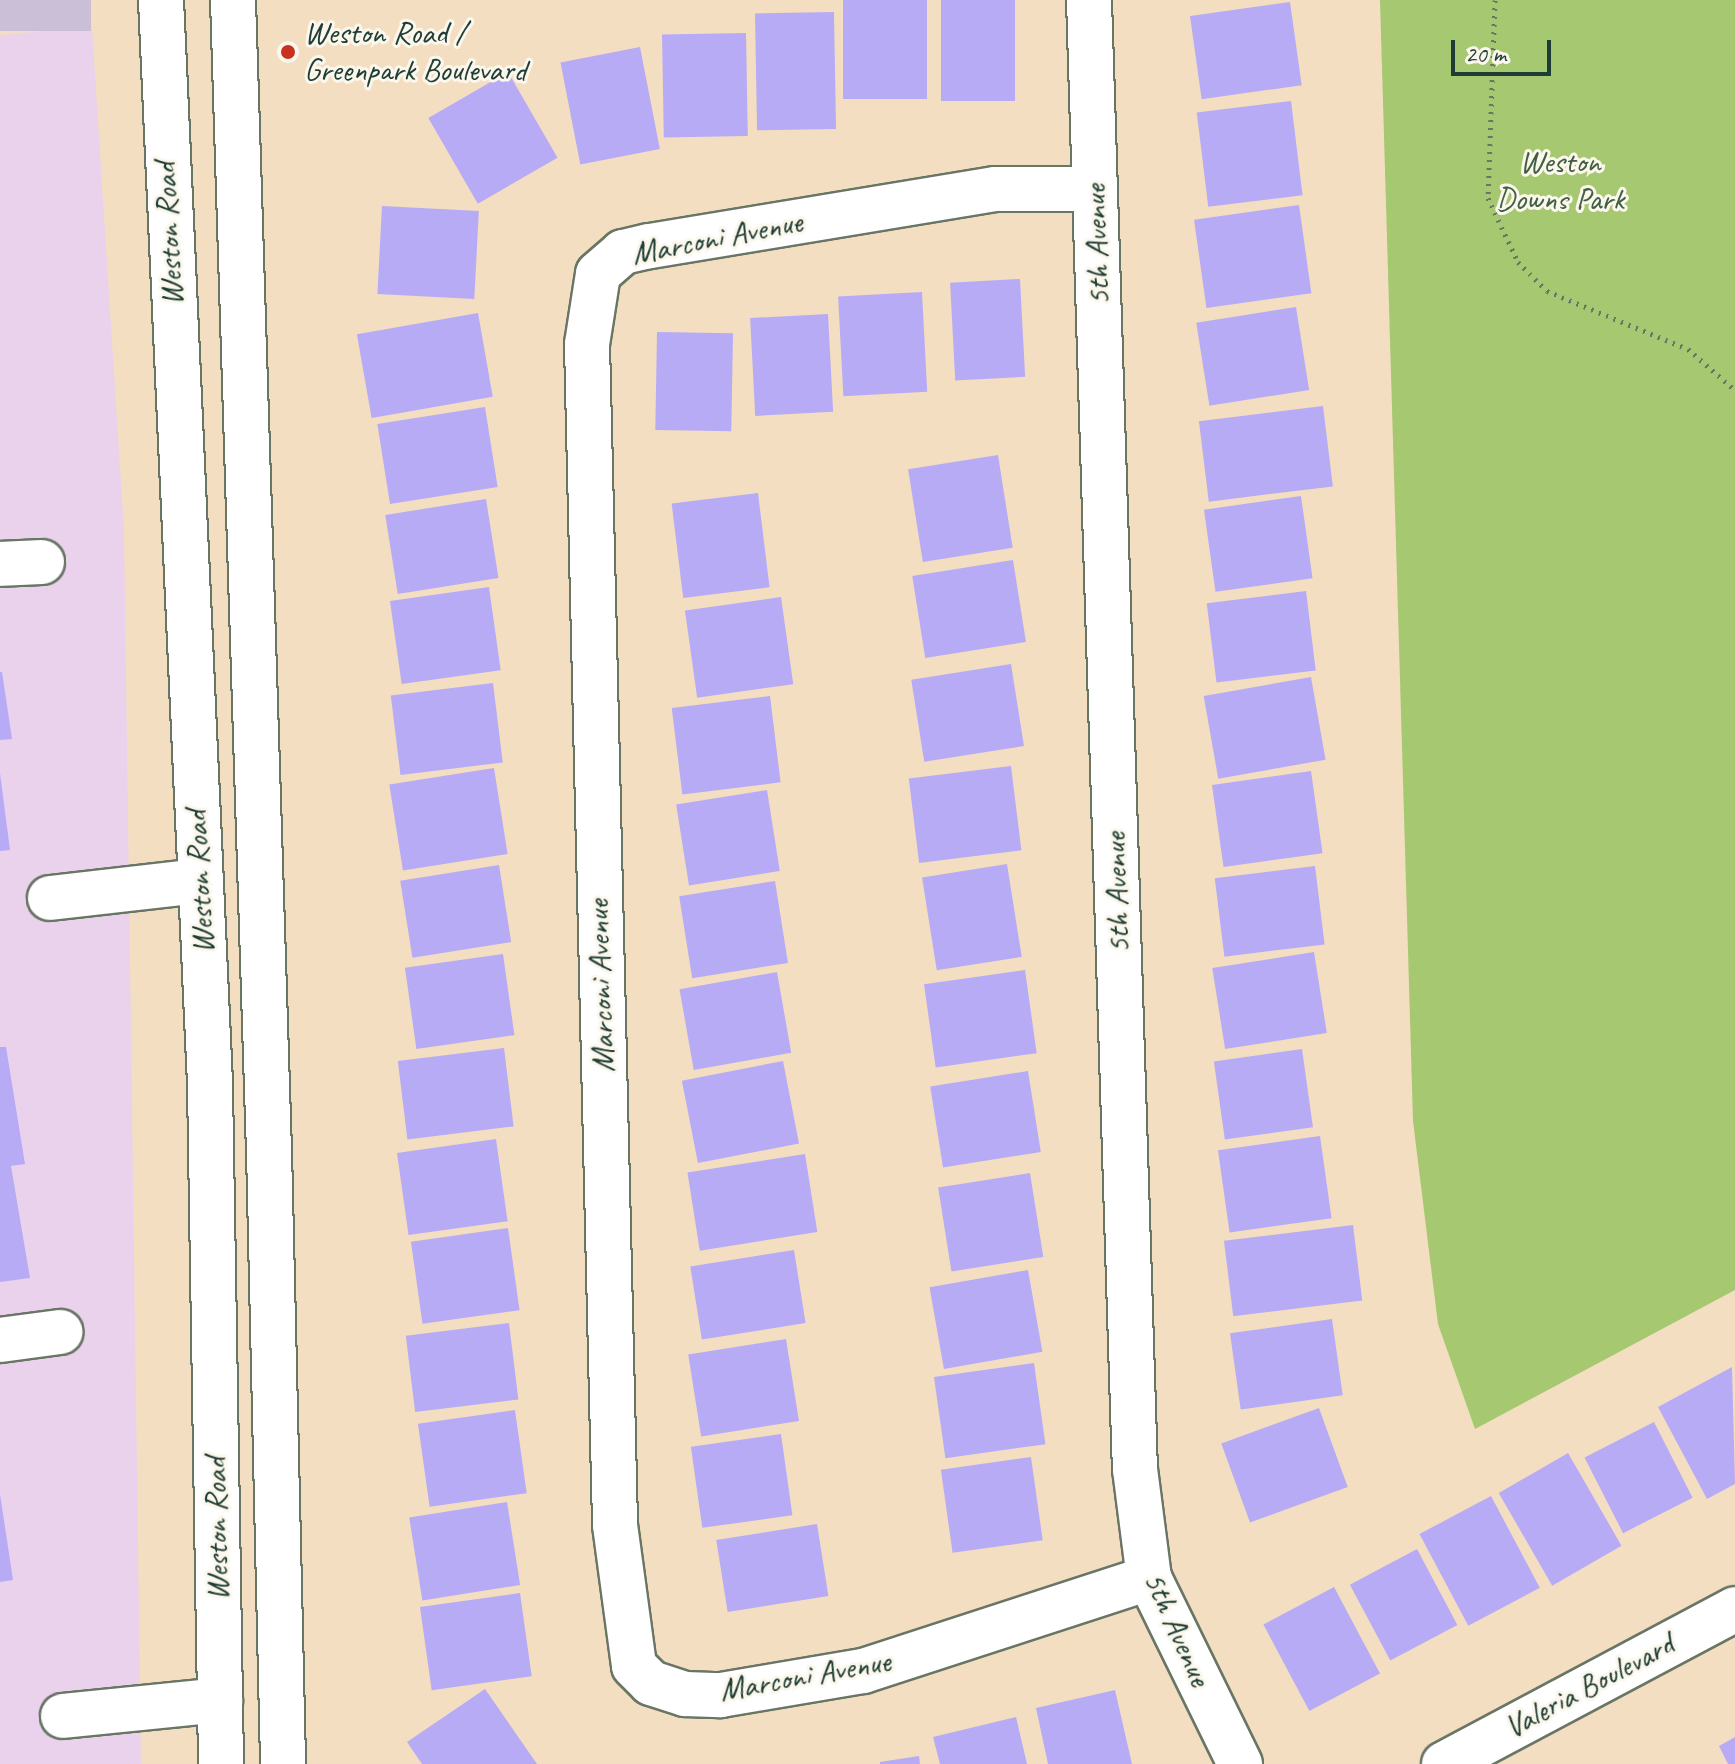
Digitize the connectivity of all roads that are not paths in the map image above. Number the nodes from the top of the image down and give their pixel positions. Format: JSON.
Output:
{"nodes":[{"id":1,"x":161,"y":0,"type":"edge"},
{"id":2,"x":233,"y":0,"type":"edge"},
{"id":3,"x":1089,"y":0,"type":"edge"},
{"id":4,"x":1095,"y":189,"type":"junction"},
{"id":5,"x":200,"y":881,"type":"junction"},
{"id":6,"x":50,"y":898,"type":"dead end"},
{"id":7,"x":60,"y":1332,"type":"dead end"},
{"id":8,"x":0,"y":1340,"type":"edge"},
{"id":9,"x":1149,"y":1578,"type":"junction"},
{"id":10,"x":1735,"y":1609,"type":"edge"},
{"id":11,"x":220,"y":1700,"type":"junction"},
{"id":12,"x":63,"y":1716,"type":"dead end"},
{"id":13,"x":221,"y":1764,"type":"edge"},
{"id":14,"x":283,"y":1764,"type":"edge"},
{"id":15,"x":1240,"y":1764,"type":"edge"},
{"id":16,"x":1444,"y":1764,"type":"edge"}],
"edges":[{"from":1,"to":5,"type":"street","name":"Weston Road"},
{"from":2,"to":14,"type":"street","name":"Weston Road"},
{"from":3,"to":4,"type":"street","name":"5th Avenue"},
{"from":4,"to":9,"type":"street","name":"5th Avenue"},
{"from":4,"to":9,"type":"street","name":"Marconi Avenue"},
{"from":5,"to":6,"type":"street"},
{"from":5,"to":11,"type":"street","name":"Weston Road"},
{"from":7,"to":8,"type":"street"},
{"from":9,"to":15,"type":"street","name":"5th Avenue"},
{"from":10,"to":16,"type":"street","name":"Valeria Boulevard"},
{"from":11,"to":12,"type":"street"},
{"from":11,"to":13,"type":"street","name":"Weston Road"}]}
